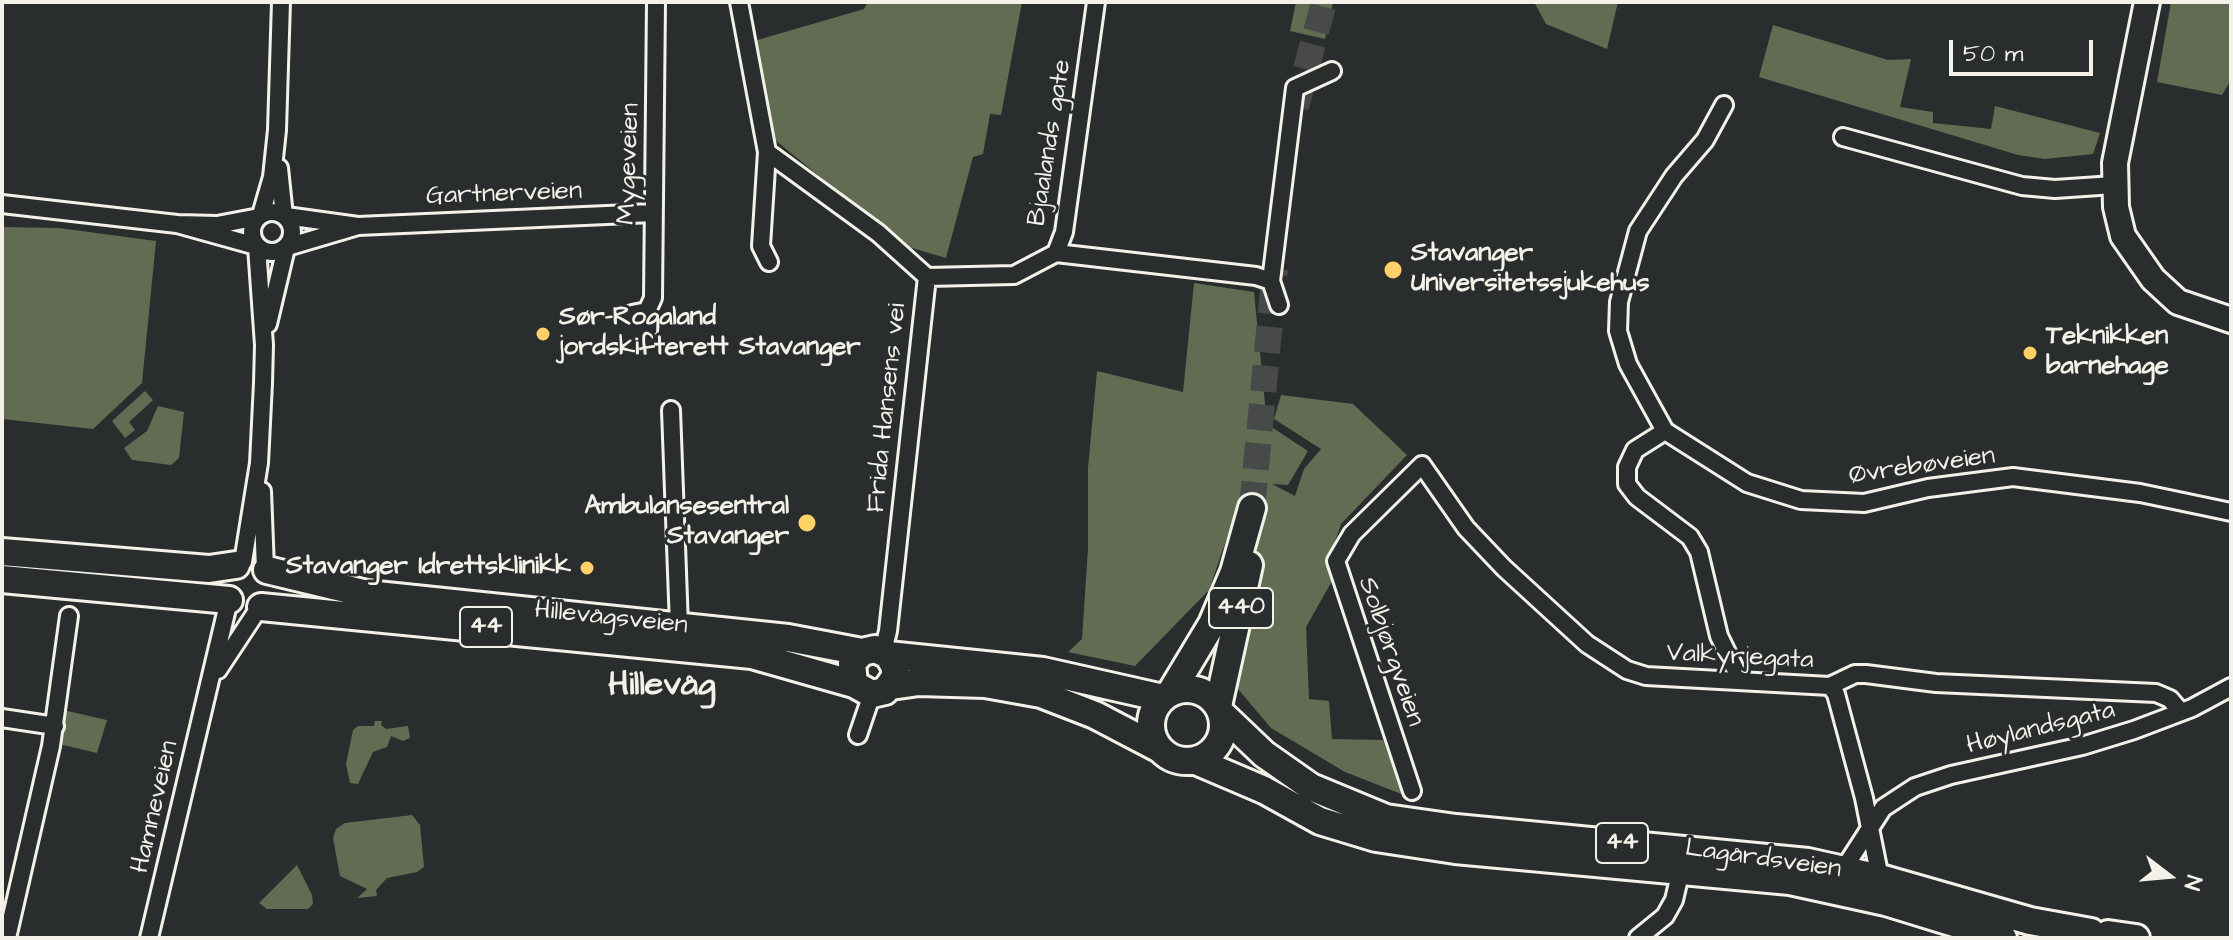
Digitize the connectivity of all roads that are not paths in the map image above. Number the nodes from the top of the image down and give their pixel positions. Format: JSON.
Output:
{"nodes":[{"id":1,"x":281,"y":2,"type":"edge"},
{"id":2,"x":656,"y":2,"type":"edge"},
{"id":3,"x":739,"y":2,"type":"edge"},
{"id":4,"x":1096,"y":2,"type":"edge"},
{"id":5,"x":2147,"y":2,"type":"edge"},
{"id":6,"x":1332,"y":71,"type":"dead end"},
{"id":7,"x":1724,"y":105,"type":"dead end"},
{"id":8,"x":277,"y":130,"type":"junction"},
{"id":9,"x":1843,"y":137,"type":"dead end"},
{"id":10,"x":767,"y":152,"type":"junction"},
{"id":11,"x":2114,"y":185,"type":"junction"},
{"id":12,"x":2,"y":204,"type":"edge"},
{"id":13,"x":652,"y":213,"type":"junction"},
{"id":14,"x":260,"y":216,"type":"junction"},
{"id":15,"x":285,"y":216,"type":"junction"},
{"id":16,"x":177,"y":224,"type":"junction"},
{"id":17,"x":358,"y":226,"type":"junction"},
{"id":18,"x":257,"y":246,"type":"junction"},
{"id":19,"x":287,"y":247,"type":"junction"},
{"id":20,"x":1056,"y":253,"type":"junction"},
{"id":21,"x":769,"y":262,"type":"dead end"},
{"id":22,"x":927,"y":277,"type":"junction"},
{"id":23,"x":1271,"y":281,"type":"junction"},
{"id":24,"x":1279,"y":305,"type":"dead end"},
{"id":25,"x":632,"y":314,"type":"dead end"},
{"id":26,"x":2231,"y":320,"type":"edge"},
{"id":27,"x":264,"y":345,"type":"junction"},
{"id":28,"x":671,"y":410,"type":"dead end"},
{"id":29,"x":1665,"y":431,"type":"junction"},
{"id":30,"x":259,"y":463,"type":"junction"},
{"id":31,"x":1422,"y":465,"type":"joint"},
{"id":32,"x":2231,"y":512,"type":"edge"},
{"id":33,"x":2,"y":552,"type":"edge"},
{"id":34,"x":253,"y":566,"type":"junction"},
{"id":35,"x":2,"y":579,"type":"edge"},
{"id":36,"x":229,"y":600,"type":"junction"},
{"id":37,"x":260,"y":607,"type":"junction"},
{"id":38,"x":69,"y":616,"type":"dead end"},
{"id":39,"x":679,"y":626,"type":"junction"},
{"id":40,"x":878,"y":652,"type":"junction"},
{"id":41,"x":1741,"y":681,"type":"junction"},
{"id":42,"x":209,"y":686,"type":"junction"},
{"id":43,"x":1830,"y":686,"type":"junction"},
{"id":44,"x":872,"y":688,"type":"junction"},
{"id":45,"x":2229,"y":692,"type":"edge"},
{"id":46,"x":1167,"y":695,"type":"junction"},
{"id":47,"x":1220,"y":710,"type":"junction"},
{"id":48,"x":2181,"y":712,"type":"junction"},
{"id":49,"x":2,"y":718,"type":"edge"},
{"id":50,"x":55,"y":726,"type":"junction"},
{"id":51,"x":858,"y":735,"type":"dead end"},
{"id":52,"x":1158,"y":748,"type":"junction"},
{"id":53,"x":1196,"y":761,"type":"junction"},
{"id":54,"x":1412,"y":791,"type":"dead end"},
{"id":55,"x":1869,"y":825,"type":"junction"},
{"id":56,"x":1681,"y":870,"type":"junction"},
{"id":57,"x":1843,"y":870,"type":"junction"},
{"id":58,"x":1880,"y":878,"type":"junction"},
{"id":59,"x":2098,"y":936,"type":"edge"},
{"id":60,"x":7,"y":938,"type":"edge"},
{"id":61,"x":149,"y":938,"type":"edge"},
{"id":62,"x":1638,"y":938,"type":"edge"},
{"id":63,"x":2003,"y":938,"type":"edge"},
{"id":64,"x":2136,"y":938,"type":"edge"}],
"edges":[{"from":1,"to":8,"type":"street"},
{"from":2,"to":13,"type":"street","name":"Mygeveien"},
{"from":3,"to":10,"type":"street"},
{"from":4,"to":20,"type":"street","name":"Bjaalands gate"},
{"from":5,"to":11,"type":"street"},
{"from":6,"to":23,"type":"street"},
{"from":7,"to":29,"type":"street","name":"Øvrebøveien"},
{"from":8,"to":14,"type":"street"},
{"from":8,"to":15,"type":"street"},
{"from":9,"to":11,"type":"street"},
{"from":10,"to":21,"type":"street"},
{"from":10,"to":22,"type":"street","name":"Frida Hansens vei"},
{"from":11,"to":26,"type":"street"},
{"from":12,"to":16,"type":"street"},
{"from":13,"to":17,"type":"street","name":"Gartnerveien"},
{"from":13,"to":25,"type":"street","name":"Mygeveien"},
{"from":14,"to":15,"type":"street"},
{"from":14,"to":16,"type":"street"},
{"from":14,"to":18,"type":"street"},
{"from":15,"to":17,"type":"street","name":"Gartnerveien"},
{"from":15,"to":19,"type":"street"},
{"from":16,"to":18,"type":"street"},
{"from":17,"to":19,"type":"street","name":"Gartnerveien"},
{"from":18,"to":19,"type":"street"},
{"from":18,"to":27,"type":"street"},
{"from":19,"to":27,"type":"street"},
{"from":20,"to":22,"type":"street","name":"Bjaalands gate"},
{"from":20,"to":23,"type":"street"},
{"from":22,"to":40,"type":"street","name":"Frida Hansens vei"},
{"from":23,"to":24,"type":"street"},
{"from":27,"to":30,"type":"street"},
{"from":28,"to":39,"type":"street"},
{"from":29,"to":32,"type":"street","name":"Øvrebøveien"},
{"from":29,"to":41,"type":"street"},
{"from":30,"to":34,"type":"street"},
{"from":30,"to":34,"type":"street"},
{"from":31,"to":41,"type":"street","name":"Valkyrjegata"},
{"from":31,"to":54,"type":"street","name":"Solbjørgveien"},
{"from":33,"to":34,"type":"main road","name":"Hillevågsveien","number":"44"},
{"from":34,"to":36,"type":"main road"},
{"from":34,"to":37,"type":"main road"},
{"from":34,"to":39,"type":"main road","name":"Hillevågsveien","number":"44"},
{"from":35,"to":36,"type":"main road","number":"44"},
{"from":36,"to":37,"type":"main road","number":"44"},
{"from":36,"to":42,"type":"street","name":"Hamneveien"},
{"from":37,"to":42,"type":"street","name":"Hamneveien"},
{"from":37,"to":44,"type":"main road","name":"Hillevågsveien","number":"44"},
{"from":38,"to":50,"type":"street"},
{"from":39,"to":40,"type":"main road","name":"Hillevågsveien","number":"44"},
{"from":40,"to":44,"type":"main road"},
{"from":40,"to":44,"type":"main road"},
{"from":40,"to":46,"type":"main road","name":"Hillevågsveien","number":"44"},
{"from":41,"to":43,"type":"street","name":"Valkyrjegata"},
{"from":42,"to":61,"type":"street","name":"Hamneveien"},
{"from":43,"to":48,"type":"street","name":"Valkyrjegata"},
{"from":43,"to":55,"type":"street"},
{"from":44,"to":51,"type":"street"},
{"from":44,"to":52,"type":"main road","name":"Hillevågsveien","number":"44"},
{"from":45,"to":48,"type":"street","name":"Høylandsgata"},
{"from":46,"to":47,"type":"main road","number":"44"},
{"from":46,"to":47,"type":"main road","number":"440"},
{"from":46,"to":52,"type":"main road"},
{"from":47,"to":53,"type":"main road"},
{"from":47,"to":57,"type":"main road","name":"Lagårdsveien","number":"44"},
{"from":48,"to":55,"type":"street","name":"Høylandsgata"},
{"from":49,"to":50,"type":"street"},
{"from":50,"to":60,"type":"street"},
{"from":52,"to":53,"type":"main road","number":"44"},
{"from":53,"to":56,"type":"main road","name":"Lagårdsveien","number":"44"},
{"from":55,"to":57,"type":"street","name":"Høylandsgata"},
{"from":55,"to":58,"type":"street"},
{"from":56,"to":62,"type":"street"},
{"from":56,"to":63,"type":"main road","name":"Lagårdsveien","number":"44"},
{"from":57,"to":58,"type":"main road","name":"Lagårdsveien","number":"44"},
{"from":58,"to":59,"type":"main road","name":"Lagårdsveien","number":"44"},
{"from":59,"to":64,"type":"main road","name":"Lagårdsveien","number":"44"}]}
